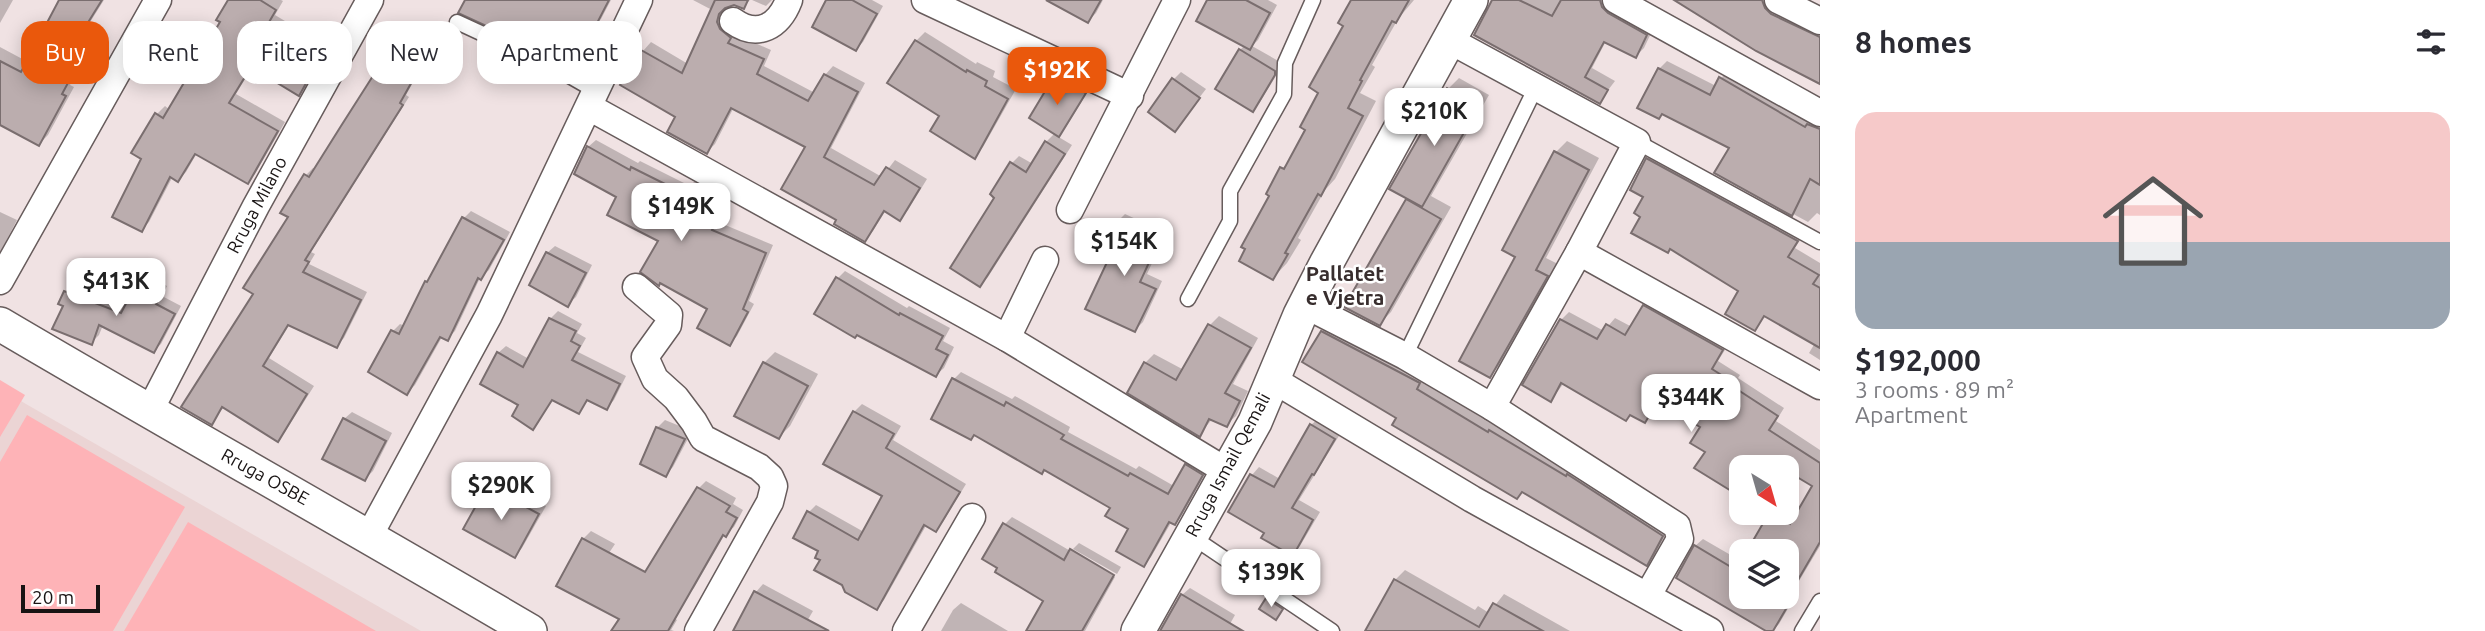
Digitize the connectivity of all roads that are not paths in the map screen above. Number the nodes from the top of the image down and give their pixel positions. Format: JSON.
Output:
{"nodes":[{"id":1,"x":158,"y":0,"type":"edge"},
{"id":2,"x":370,"y":0,"type":"edge"},
{"id":3,"x":639,"y":0,"type":"edge"},
{"id":4,"x":789,"y":0,"type":"edge"},
{"id":5,"x":925,"y":0,"type":"edge"},
{"id":6,"x":1177,"y":0,"type":"edge"},
{"id":7,"x":1313,"y":0,"type":"edge"},
{"id":8,"x":1471,"y":0,"type":"edge"},
{"id":9,"x":1616,"y":0,"type":"edge"},
{"id":10,"x":1778,"y":0,"type":"edge"},
{"id":11,"x":733,"y":21,"type":"dead end"},
{"id":12,"x":1820,"y":21,"type":"edge"},
{"id":13,"x":463,"y":26,"type":"edge"},
{"id":14,"x":1449,"y":40,"type":"junction"},
{"id":15,"x":1536,"y":87,"type":"junction"},
{"id":16,"x":1130,"y":96,"type":"junction"},
{"id":17,"x":592,"y":98,"type":"junction"},
{"id":18,"x":1820,"y":113,"type":"edge"},
{"id":19,"x":1637,"y":142,"type":"junction"},
{"id":20,"x":1070,"y":210,"type":"dead end"},
{"id":21,"x":1820,"y":242,"type":"edge"},
{"id":22,"x":1579,"y":252,"type":"junction"},
{"id":23,"x":1045,"y":260,"type":"dead end"},
{"id":24,"x":0,"y":281,"type":"edge"},
{"id":25,"x":636,"y":287,"type":"dead end"},
{"id":26,"x":1188,"y":299,"type":"dead end"},
{"id":27,"x":1305,"y":305,"type":"junction"},
{"id":28,"x":0,"y":324,"type":"edge"},
{"id":29,"x":1007,"y":338,"type":"junction"},
{"id":30,"x":1405,"y":356,"type":"junction"},
{"id":31,"x":1272,"y":379,"type":"junction"},
{"id":32,"x":1820,"y":386,"type":"edge"},
{"id":33,"x":1492,"y":407,"type":"junction"},
{"id":34,"x":149,"y":412,"type":"junction"},
{"id":35,"x":1228,"y":472,"type":"junction"},
{"id":36,"x":972,"y":517,"type":"dead end"},
{"id":37,"x":369,"y":536,"type":"junction"},
{"id":38,"x":1191,"y":536,"type":"junction"},
{"id":39,"x":1648,"y":595,"type":"junction"},
{"id":40,"x":1820,"y":601,"type":"edge"},
{"id":41,"x":1699,"y":628,"type":"edge"},
{"id":42,"x":530,"y":631,"type":"edge"},
{"id":43,"x":698,"y":631,"type":"edge"},
{"id":44,"x":906,"y":631,"type":"edge"},
{"id":45,"x":1138,"y":631,"type":"edge"},
{"id":46,"x":1332,"y":631,"type":"edge"},
{"id":47,"x":1802,"y":631,"type":"edge"}],
"edges":[{"from":1,"to":24,"type":"street"},
{"from":2,"to":34,"type":"street","name":"Rruga Milano"},
{"from":3,"to":17,"type":"street"},
{"from":4,"to":11,"type":"street"},
{"from":5,"to":16,"type":"street"},
{"from":6,"to":16,"type":"street"},
{"from":7,"to":26,"type":"lane"},
{"from":8,"to":14,"type":"street","name":"Rruga Ismail Qemali"},
{"from":9,"to":18,"type":"street"},
{"from":10,"to":12,"type":"street"},
{"from":13,"to":17,"type":"lane"},
{"from":14,"to":15,"type":"street"},
{"from":14,"to":27,"type":"street","name":"Rruga Ismail Qemali"},
{"from":15,"to":19,"type":"street"},
{"from":15,"to":30,"type":"lane"},
{"from":16,"to":20,"type":"street"},
{"from":17,"to":29,"type":"street"},
{"from":17,"to":37,"type":"street"},
{"from":19,"to":21,"type":"lane"},
{"from":19,"to":22,"type":"street"},
{"from":22,"to":32,"type":"street"},
{"from":22,"to":33,"type":"street"},
{"from":23,"to":29,"type":"street"},
{"from":25,"to":43,"type":"street"},
{"from":27,"to":30,"type":"street"},
{"from":27,"to":31,"type":"street","name":"Rruga Ismail Qemali"},
{"from":28,"to":34,"type":"street","name":"Rruga OSBE"},
{"from":29,"to":35,"type":"street"},
{"from":30,"to":33,"type":"street"},
{"from":31,"to":35,"type":"street","name":"Rruga Ismail Qemali"},
{"from":31,"to":39,"type":"street"},
{"from":33,"to":39,"type":"street"},
{"from":34,"to":37,"type":"street","name":"Rruga OSBE"},
{"from":35,"to":38,"type":"street","name":"Rruga Ismail Qemali"},
{"from":36,"to":44,"type":"street"},
{"from":37,"to":42,"type":"street","name":"Rruga OSBE"},
{"from":38,"to":45,"type":"street","name":"Rruga Ismail Qemali"},
{"from":38,"to":46,"type":"lane"},
{"from":39,"to":41,"type":"street"},
{"from":40,"to":47,"type":"lane"}]}
